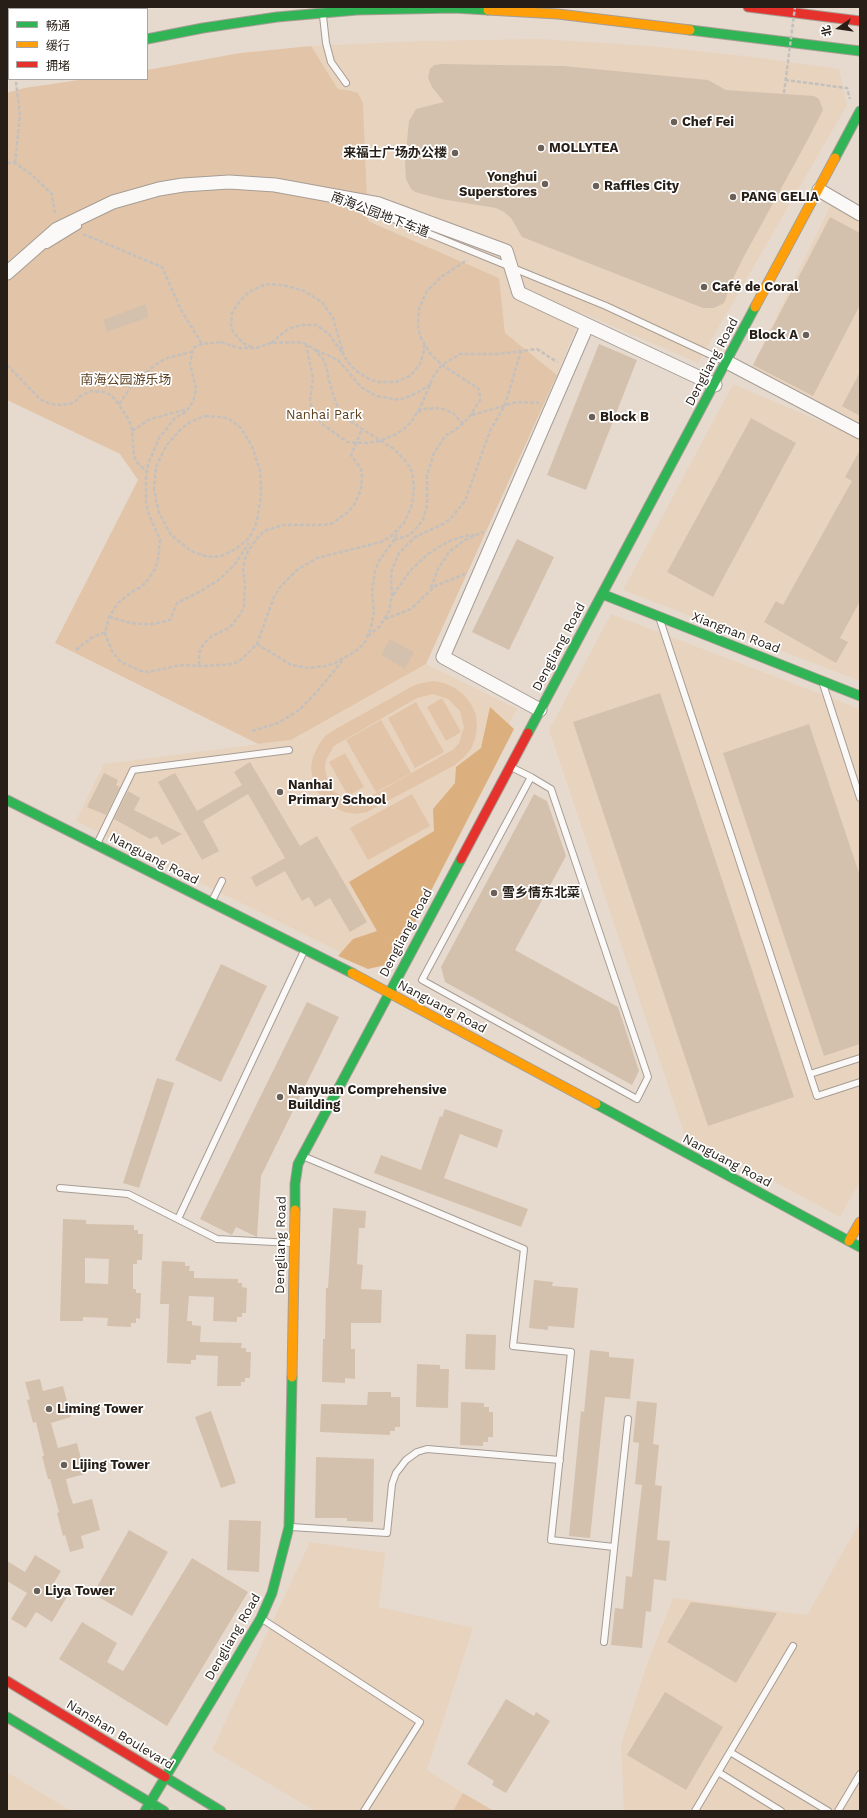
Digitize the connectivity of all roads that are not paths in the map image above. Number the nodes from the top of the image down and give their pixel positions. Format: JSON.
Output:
{"nodes":[{"id":1,"x":748,"y":7,"type":"edge"},
{"id":2,"x":323,"y":13,"type":"junction"},
{"id":3,"x":860,"y":21,"type":"edge"},
{"id":4,"x":148,"y":39,"type":"edge"},
{"id":5,"x":860,"y":51,"type":"edge"},
{"id":6,"x":346,"y":83,"type":"dead end"},
{"id":7,"x":860,"y":111,"type":"edge"},
{"id":8,"x":268,"y":184,"type":"junction"},
{"id":9,"x":819,"y":190,"type":"junction"},
{"id":10,"x":325,"y":194,"type":"junction"},
{"id":11,"x":860,"y":214,"type":"edge"},
{"id":12,"x":511,"y":268,"type":"junction"},
{"id":13,"x":7,"y":273,"type":"edge"},
{"id":14,"x":587,"y":326,"type":"junction"},
{"id":15,"x":727,"y":362,"type":"junction"},
{"id":16,"x":715,"y":385,"type":"junction"},
{"id":17,"x":860,"y":432,"type":"edge"},
{"id":18,"x":602,"y":594,"type":"junction"},
{"id":19,"x":659,"y":617,"type":"junction"},
{"id":20,"x":822,"y":681,"type":"junction"},
{"id":21,"x":860,"y":696,"type":"edge"},
{"id":22,"x":540,"y":710,"type":"junction"},
{"id":23,"x":289,"y":750,"type":"dead end"},
{"id":24,"x":510,"y":767,"type":"junction"},
{"id":25,"x":530,"y":777,"type":"junction"},
{"id":26,"x":860,"y":798,"type":"edge"},
{"id":27,"x":7,"y":800,"type":"edge"},
{"id":28,"x":97,"y":845,"type":"junction"},
{"id":29,"x":222,"y":881,"type":"dead end"},
{"id":30,"x":211,"y":903,"type":"junction"},
{"id":31,"x":305,"y":950,"type":"junction"},
{"id":32,"x":389,"y":992,"type":"junction"},
{"id":33,"x":860,"y":1058,"type":"edge"},
{"id":34,"x":810,"y":1074,"type":"junction"},
{"id":35,"x":860,"y":1082,"type":"edge"},
{"id":36,"x":301,"y":1155,"type":"junction"},
{"id":37,"x":60,"y":1188,"type":"dead end"},
{"id":38,"x":178,"y":1219,"type":"junction"},
{"id":39,"x":860,"y":1222,"type":"edge"},
{"id":40,"x":849,"y":1241,"type":"junction"},
{"id":41,"x":294,"y":1243,"type":"junction"},
{"id":42,"x":860,"y":1246,"type":"edge"},
{"id":43,"x":628,"y":1419,"type":"dead end"},
{"id":44,"x":560,"y":1460,"type":"junction"},
{"id":45,"x":289,"y":1527,"type":"junction"},
{"id":46,"x":614,"y":1547,"type":"junction"},
{"id":47,"x":261,"y":1618,"type":"junction"},
{"id":48,"x":604,"y":1642,"type":"dead end"},
{"id":49,"x":793,"y":1646,"type":"dead end"},
{"id":50,"x":7,"y":1681,"type":"edge"},
{"id":51,"x":7,"y":1717,"type":"edge"},
{"id":52,"x":730,"y":1752,"type":"junction"},
{"id":53,"x":718,"y":1772,"type":"junction"},
{"id":54,"x":860,"y":1774,"type":"edge"},
{"id":55,"x":165,"y":1778,"type":"junction"},
{"id":56,"x":150,"y":1802,"type":"junction"},
{"id":57,"x":145,"y":1811,"type":"edge"},
{"id":58,"x":164,"y":1811,"type":"edge"},
{"id":59,"x":220,"y":1811,"type":"edge"},
{"id":60,"x":364,"y":1811,"type":"edge"},
{"id":61,"x":695,"y":1811,"type":"edge"},
{"id":62,"x":782,"y":1811,"type":"edge"},
{"id":63,"x":828,"y":1811,"type":"edge"},
{"id":64,"x":838,"y":1811,"type":"edge"}],
"edges":[{"from":1,"to":3,"type":"main road"},
{"from":2,"to":4,"type":"main road"},
{"from":2,"to":5,"type":"main road"},
{"from":2,"to":6,"type":"lane"},
{"from":7,"to":9,"type":"main road","name":"Dengliang Road"},
{"from":8,"to":10,"type":"street"},
{"from":8,"to":13,"type":"lane"},
{"from":8,"to":13,"type":"street"},
{"from":9,"to":11,"type":"street"},
{"from":9,"to":15,"type":"main road","name":"Dengliang Road"},
{"from":10,"to":12,"type":"lane","name":"南海公园地下车道"},
{"from":10,"to":12,"type":"street"},
{"from":12,"to":14,"type":"street"},
{"from":12,"to":15,"type":"lane","name":"南海公园地下车道"},
{"from":14,"to":16,"type":"street"},
{"from":14,"to":22,"type":"street"},
{"from":15,"to":16,"type":"main road","name":"Dengliang Road"},
{"from":15,"to":17,"type":"street"},
{"from":16,"to":18,"type":"main road","name":"Dengliang Road"},
{"from":18,"to":19,"type":"main road","name":"Xiangnan Road"},
{"from":18,"to":22,"type":"main road","name":"Dengliang Road"},
{"from":19,"to":20,"type":"main road","name":"Xiangnan Road"},
{"from":19,"to":34,"type":"lane"},
{"from":20,"to":21,"type":"main road","name":"Xiangnan Road"},
{"from":20,"to":26,"type":"lane"},
{"from":22,"to":24,"type":"main road","name":"Dengliang Road"},
{"from":23,"to":28,"type":"lane"},
{"from":24,"to":25,"type":"lane"},
{"from":24,"to":32,"type":"main road","name":"Dengliang Road"},
{"from":25,"to":25,"type":"lane"},
{"from":27,"to":28,"type":"main road","name":"Nanguang Road"},
{"from":28,"to":30,"type":"main road","name":"Nanguang Road"},
{"from":29,"to":30,"type":"lane"},
{"from":30,"to":31,"type":"main road","name":"Nanguang Road"},
{"from":31,"to":32,"type":"main road","name":"Nanguang Road"},
{"from":31,"to":38,"type":"lane"},
{"from":32,"to":36,"type":"main road","name":"Dengliang Road"},
{"from":32,"to":40,"type":"main road","name":"Nanguang Road"},
{"from":33,"to":34,"type":"lane"},
{"from":34,"to":35,"type":"lane"},
{"from":36,"to":41,"type":"main road","name":"Dengliang Road"},
{"from":36,"to":44,"type":"lane"},
{"from":37,"to":38,"type":"lane"},
{"from":38,"to":41,"type":"lane"},
{"from":39,"to":40,"type":"main road"},
{"from":40,"to":42,"type":"main road","name":"Nanguang Road"},
{"from":41,"to":45,"type":"main road","name":"Dengliang Road"},
{"from":43,"to":46,"type":"lane"},
{"from":44,"to":45,"type":"lane"},
{"from":44,"to":46,"type":"lane"},
{"from":45,"to":47,"type":"main road","name":"Dengliang Road"},
{"from":46,"to":48,"type":"lane"},
{"from":47,"to":55,"type":"main road","name":"Dengliang Road"},
{"from":47,"to":60,"type":"lane"},
{"from":49,"to":52,"type":"lane"},
{"from":50,"to":55,"type":"main road","name":"Nanshan Boulevard"},
{"from":51,"to":56,"type":"main road"},
{"from":52,"to":53,"type":"lane"},
{"from":52,"to":63,"type":"lane"},
{"from":53,"to":61,"type":"lane"},
{"from":53,"to":62,"type":"lane"},
{"from":54,"to":64,"type":"lane"},
{"from":55,"to":56,"type":"main road","name":"Dengliang Road"},
{"from":55,"to":59,"type":"main road","name":"Nanshan Boulevard"},
{"from":56,"to":57,"type":"main road","name":"Dengliang Road"},
{"from":56,"to":58,"type":"main road"}]}
